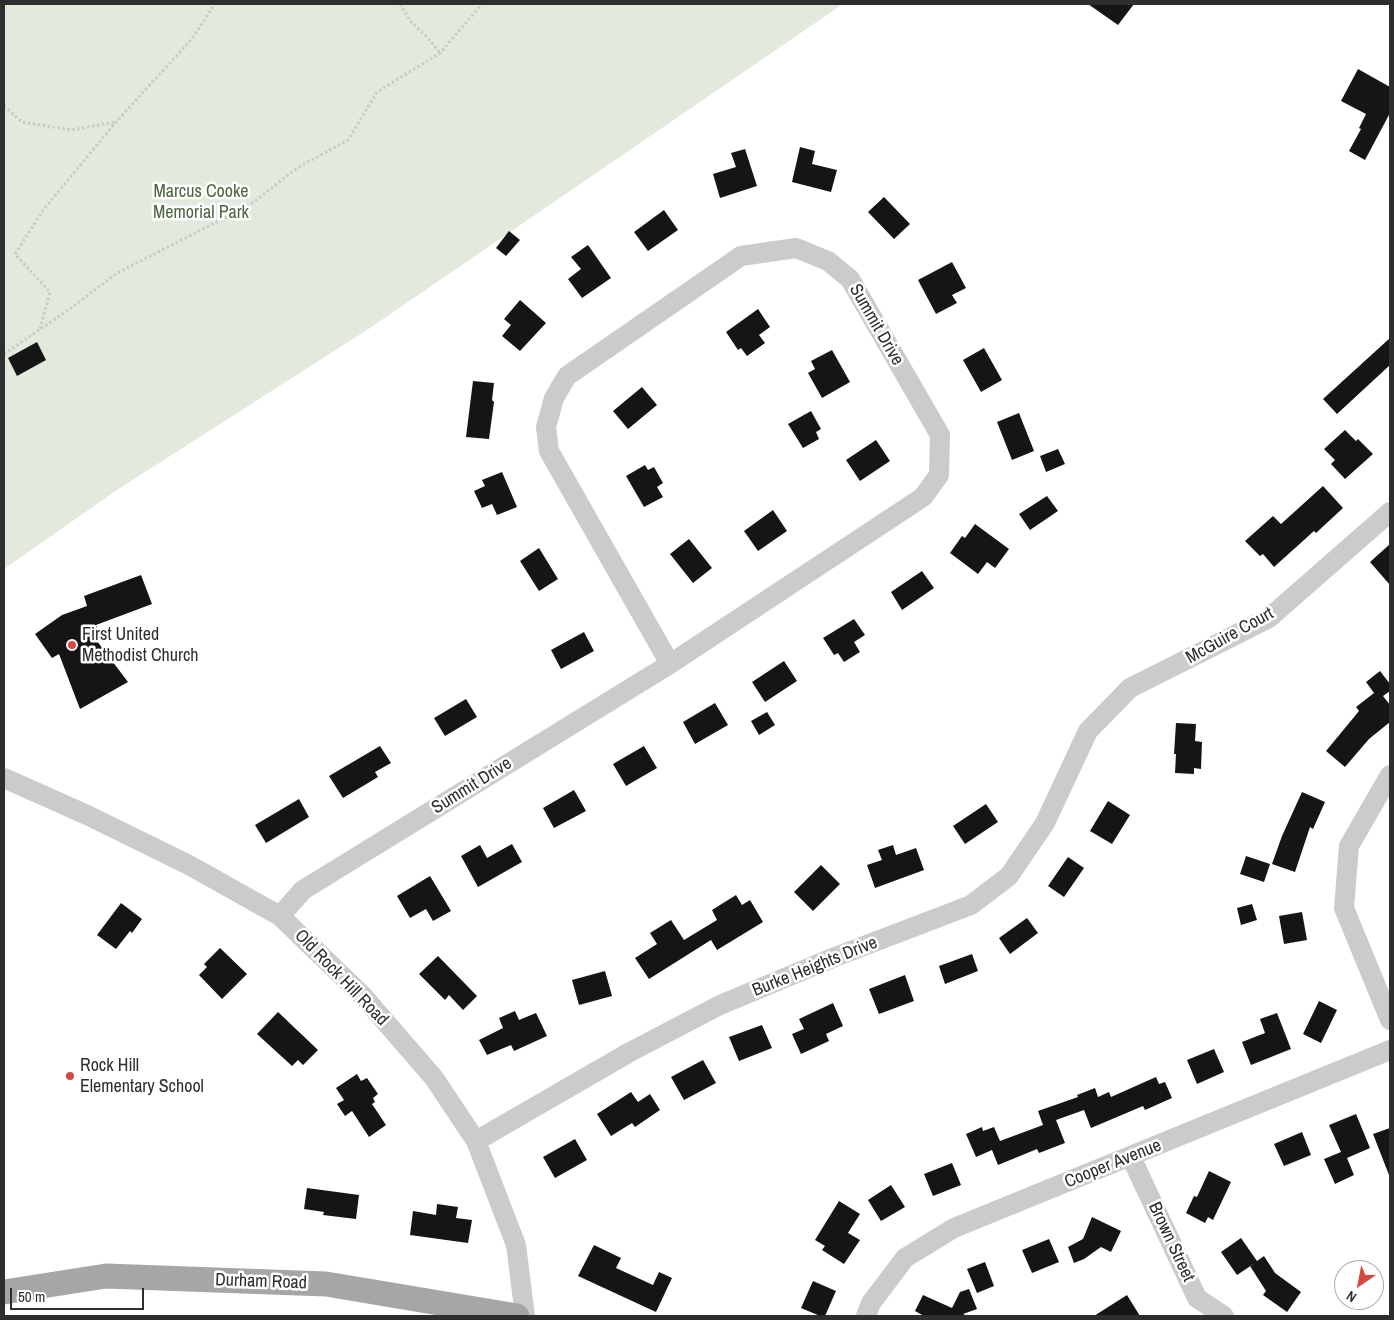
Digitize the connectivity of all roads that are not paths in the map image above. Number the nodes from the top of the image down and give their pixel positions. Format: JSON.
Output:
{"nodes":[{"id":1,"x":1390,"y":512,"type":"edge"},
{"id":2,"x":670,"y":664,"type":"junction"},
{"id":3,"x":1088,"y":731,"type":"joint"},
{"id":4,"x":1390,"y":775,"type":"edge"},
{"id":5,"x":4,"y":778,"type":"edge"},
{"id":6,"x":280,"y":916,"type":"junction"},
{"id":7,"x":1390,"y":1020,"type":"edge"},
{"id":8,"x":1390,"y":1050,"type":"edge"},
{"id":9,"x":476,"y":1141,"type":"junction"},
{"id":10,"x":1131,"y":1157,"type":"junction"},
{"id":11,"x":4,"y":1292,"type":"edge"},
{"id":12,"x":517,"y":1316,"type":"edge"},
{"id":13,"x":525,"y":1316,"type":"edge"},
{"id":14,"x":866,"y":1316,"type":"edge"},
{"id":15,"x":1224,"y":1316,"type":"edge"}],
"edges":[{"from":1,"to":3,"type":"street","name":"McGuire Court"},
{"from":2,"to":2,"type":"street","name":"Summit Drive"},
{"from":2,"to":6,"type":"street","name":"Summit Drive"},
{"from":3,"to":9,"type":"street","name":"Burke Heights Drive"},
{"from":4,"to":7,"type":"street"},
{"from":5,"to":6,"type":"street","name":"Old Rock Hill Road"},
{"from":6,"to":9,"type":"street","name":"Old Rock Hill Road"},
{"from":8,"to":10,"type":"street","name":"Cooper Avenue"},
{"from":9,"to":13,"type":"street","name":"Old Rock Hill Road"},
{"from":10,"to":14,"type":"street","name":"Cooper Avenue"},
{"from":10,"to":15,"type":"street","name":"Brown Street"},
{"from":11,"to":12,"type":"main road","name":"Durham Road"}]}
